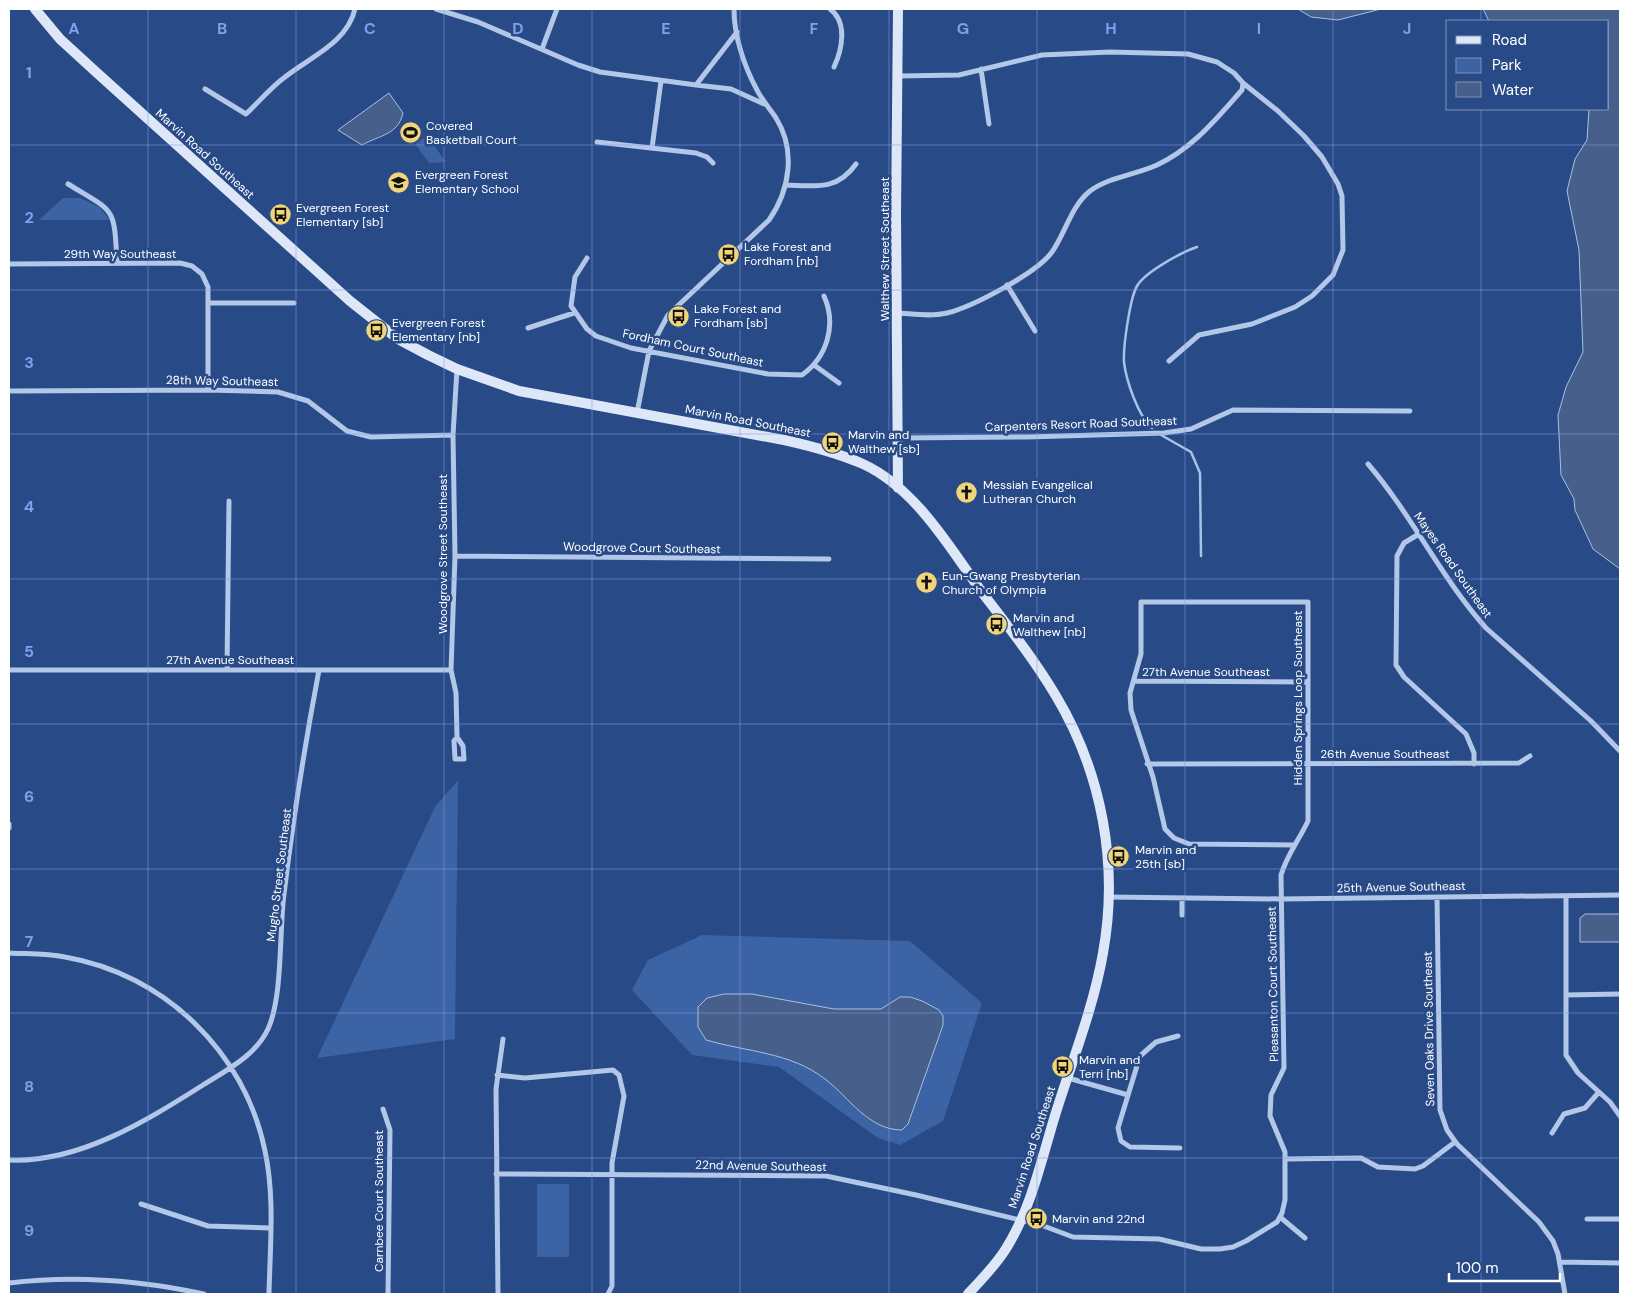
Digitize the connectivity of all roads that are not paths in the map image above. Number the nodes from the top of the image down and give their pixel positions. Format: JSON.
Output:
{"nodes":[{"id":1,"x":34,"y":9,"type":"edge"},
{"id":2,"x":355,"y":9,"type":"edge"},
{"id":3,"x":436,"y":9,"type":"edge"},
{"id":4,"x":557,"y":9,"type":"edge"},
{"id":5,"x":734,"y":9,"type":"edge"},
{"id":6,"x":740,"y":9,"type":"edge"},
{"id":7,"x":830,"y":9,"type":"edge"},
{"id":8,"x":898,"y":9,"type":"edge"},
{"id":9,"x":737,"y":32,"type":"junction"},
{"id":10,"x":542,"y":49,"type":"junction"},
{"id":11,"x":834,"y":67,"type":"dead end"},
{"id":12,"x":981,"y":69,"type":"junction"},
{"id":13,"x":898,"y":76,"type":"junction"},
{"id":14,"x":661,"y":81,"type":"junction"},
{"id":15,"x":1243,"y":84,"type":"junction"},
{"id":16,"x":696,"y":85,"type":"junction"},
{"id":17,"x":205,"y":89,"type":"dead end"},
{"id":18,"x":765,"y":104,"type":"junction"},
{"id":19,"x":989,"y":124,"type":"dead end"},
{"id":20,"x":597,"y":142,"type":"dead end"},
{"id":21,"x":652,"y":148,"type":"junction"},
{"id":22,"x":713,"y":163,"type":"dead end"},
{"id":23,"x":856,"y":164,"type":"dead end"},
{"id":24,"x":68,"y":184,"type":"dead end"},
{"id":25,"x":786,"y":185,"type":"junction"},
{"id":26,"x":586,"y":258,"type":"dead end"},
{"id":27,"x":118,"y":262,"type":"junction"},
{"id":28,"x":9,"y":264,"type":"edge"},
{"id":29,"x":1007,"y":285,"type":"junction"},
{"id":30,"x":824,"y":296,"type":"dead end"},
{"id":31,"x":209,"y":303,"type":"junction"},
{"id":32,"x":294,"y":303,"type":"dead end"},
{"id":33,"x":574,"y":313,"type":"junction"},
{"id":34,"x":898,"y":314,"type":"junction"},
{"id":35,"x":528,"y":328,"type":"dead end"},
{"id":36,"x":1035,"y":331,"type":"dead end"},
{"id":37,"x":649,"y":352,"type":"junction"},
{"id":38,"x":1169,"y":361,"type":"dead end"},
{"id":39,"x":814,"y":365,"type":"junction"},
{"id":40,"x":457,"y":369,"type":"junction"},
{"id":41,"x":839,"y":383,"type":"dead end"},
{"id":42,"x":9,"y":390,"type":"edge"},
{"id":43,"x":208,"y":390,"type":"junction"},
{"id":44,"x":1410,"y":411,"type":"dead end"},
{"id":45,"x":637,"y":413,"type":"junction"},
{"id":46,"x":453,"y":436,"type":"junction"},
{"id":47,"x":898,"y":438,"type":"junction"},
{"id":48,"x":1368,"y":464,"type":"dead end"},
{"id":49,"x":898,"y":488,"type":"junction"},
{"id":50,"x":229,"y":501,"type":"dead end"},
{"id":51,"x":1420,"y":534,"type":"junction"},
{"id":52,"x":454,"y":556,"type":"junction"},
{"id":53,"x":829,"y":560,"type":"dead end"},
{"id":54,"x":9,"y":670,"type":"edge"},
{"id":55,"x":227,"y":670,"type":"junction"},
{"id":56,"x":319,"y":670,"type":"junction"},
{"id":57,"x":451,"y":670,"type":"junction"},
{"id":58,"x":1134,"y":681,"type":"junction"},
{"id":59,"x":1308,"y":682,"type":"junction"},
{"id":60,"x":457,"y":737,"type":"dead end"},
{"id":61,"x":1620,"y":751,"type":"edge"},
{"id":62,"x":1530,"y":756,"type":"dead end"},
{"id":63,"x":1147,"y":764,"type":"junction"},
{"id":64,"x":1307,"y":764,"type":"junction"},
{"id":65,"x":1474,"y":764,"type":"junction"},
{"id":66,"x":9,"y":824,"type":"edge"},
{"id":67,"x":9,"y":828,"type":"edge"},
{"id":68,"x":1295,"y":845,"type":"junction"},
{"id":69,"x":1620,"y":895,"type":"edge"},
{"id":70,"x":1566,"y":896,"type":"junction"},
{"id":71,"x":1108,"y":897,"type":"junction"},
{"id":72,"x":1437,"y":897,"type":"junction"},
{"id":73,"x":1182,"y":899,"type":"junction"},
{"id":74,"x":1281,"y":899,"type":"junction"},
{"id":75,"x":1182,"y":915,"type":"dead end"},
{"id":76,"x":9,"y":953,"type":"edge"},
{"id":77,"x":1620,"y":994,"type":"edge"},
{"id":78,"x":1566,"y":995,"type":"junction"},
{"id":79,"x":1178,"y":1036,"type":"dead end"},
{"id":80,"x":503,"y":1039,"type":"dead end"},
{"id":81,"x":231,"y":1067,"type":"junction"},
{"id":82,"x":497,"y":1076,"type":"junction"},
{"id":83,"x":1067,"y":1078,"type":"junction"},
{"id":84,"x":1599,"y":1092,"type":"junction"},
{"id":85,"x":1128,"y":1095,"type":"junction"},
{"id":86,"x":384,"y":1109,"type":"dead end"},
{"id":87,"x":1620,"y":1116,"type":"edge"},
{"id":88,"x":1552,"y":1133,"type":"dead end"},
{"id":89,"x":1456,"y":1142,"type":"junction"},
{"id":90,"x":1180,"y":1148,"type":"dead end"},
{"id":91,"x":1285,"y":1159,"type":"junction"},
{"id":92,"x":9,"y":1160,"type":"edge"},
{"id":93,"x":496,"y":1174,"type":"junction"},
{"id":94,"x":612,"y":1175,"type":"junction"},
{"id":95,"x":141,"y":1204,"type":"dead end"},
{"id":96,"x":1280,"y":1217,"type":"junction"},
{"id":97,"x":1587,"y":1219,"type":"dead end"},
{"id":98,"x":1620,"y":1219,"type":"edge"},
{"id":99,"x":1020,"y":1221,"type":"junction"},
{"id":100,"x":270,"y":1228,"type":"junction"},
{"id":101,"x":1305,"y":1238,"type":"dead end"},
{"id":102,"x":1560,"y":1262,"type":"junction"},
{"id":103,"x":1620,"y":1263,"type":"edge"},
{"id":104,"x":9,"y":1283,"type":"edge"},
{"id":105,"x":204,"y":1294,"type":"edge"},
{"id":106,"x":269,"y":1294,"type":"edge"},
{"id":107,"x":388,"y":1294,"type":"edge"},
{"id":108,"x":498,"y":1294,"type":"edge"},
{"id":109,"x":608,"y":1294,"type":"edge"},
{"id":110,"x":968,"y":1294,"type":"edge"},
{"id":111,"x":1564,"y":1294,"type":"edge"}],
"edges":[{"from":1,"to":40,"type":"street","name":"Marvin Road Southeast"},
{"from":2,"to":17,"type":"street"},
{"from":3,"to":10,"type":"street"},
{"from":4,"to":10,"type":"street"},
{"from":5,"to":6,"type":"street"},
{"from":5,"to":9,"type":"street"},
{"from":7,"to":11,"type":"street"},
{"from":8,"to":13,"type":"street","name":"Walthew Street Southeast"},
{"from":9,"to":16,"type":"street"},
{"from":9,"to":18,"type":"street"},
{"from":10,"to":14,"type":"street"},
{"from":12,"to":13,"type":"street"},
{"from":12,"to":15,"type":"street"},
{"from":12,"to":19,"type":"street"},
{"from":13,"to":34,"type":"street","name":"Walthew Street Southeast"},
{"from":14,"to":16,"type":"street"},
{"from":14,"to":21,"type":"street"},
{"from":15,"to":29,"type":"street"},
{"from":15,"to":38,"type":"street"},
{"from":16,"to":18,"type":"street"},
{"from":18,"to":25,"type":"street"},
{"from":20,"to":21,"type":"street"},
{"from":21,"to":22,"type":"street"},
{"from":23,"to":25,"type":"street"},
{"from":24,"to":27,"type":"street"},
{"from":25,"to":37,"type":"street"},
{"from":26,"to":33,"type":"street"},
{"from":27,"to":28,"type":"street","name":"29th Way Southeast"},
{"from":27,"to":31,"type":"street","name":"29th Way Southeast"},
{"from":29,"to":34,"type":"street"},
{"from":29,"to":36,"type":"street"},
{"from":30,"to":39,"type":"street"},
{"from":31,"to":32,"type":"street"},
{"from":31,"to":43,"type":"street","name":"29th Way Southeast"},
{"from":33,"to":35,"type":"street"},
{"from":33,"to":37,"type":"street","name":"Fordham Court Southeast"},
{"from":34,"to":47,"type":"street","name":"Walthew Street Southeast"},
{"from":37,"to":39,"type":"street","name":"Fordham Court Southeast"},
{"from":37,"to":45,"type":"street"},
{"from":39,"to":41,"type":"street"},
{"from":40,"to":45,"type":"street","name":"Marvin Road Southeast"},
{"from":40,"to":46,"type":"street","name":"Woodgrove Street Southeast"},
{"from":42,"to":43,"type":"street","name":"28th Way Southeast"},
{"from":43,"to":46,"type":"street","name":"28th Way Southeast"},
{"from":44,"to":47,"type":"street","name":"Carpenters Resort Road Southeast"},
{"from":45,"to":49,"type":"street","name":"Marvin Road Southeast"},
{"from":46,"to":52,"type":"street","name":"Woodgrove Street Southeast"},
{"from":47,"to":49,"type":"street","name":"Walthew Street Southeast"},
{"from":48,"to":51,"type":"street","name":"Mayes Road Southeast"},
{"from":49,"to":71,"type":"street","name":"Marvin Road Southeast"},
{"from":50,"to":55,"type":"street"},
{"from":51,"to":61,"type":"street","name":"Mayes Road Southeast"},
{"from":51,"to":65,"type":"street"},
{"from":52,"to":53,"type":"street","name":"Woodgrove Court Southeast"},
{"from":52,"to":57,"type":"street","name":"Woodgrove Street Southeast"},
{"from":54,"to":55,"type":"street","name":"27th Avenue Southeast"},
{"from":55,"to":56,"type":"street","name":"27th Avenue Southeast"},
{"from":56,"to":57,"type":"street","name":"27th Avenue Southeast"},
{"from":56,"to":81,"type":"street","name":"Mugho Street Southeast"},
{"from":57,"to":60,"type":"street","name":"Woodgrove Street Southeast"},
{"from":58,"to":59,"type":"street","name":"27th Avenue Southeast"},
{"from":58,"to":59,"type":"street","name":"Hidden Springs Loop Southeast"},
{"from":58,"to":63,"type":"street","name":"Hidden Springs Loop Southeast"},
{"from":59,"to":64,"type":"street","name":"Hidden Springs Loop Southeast"},
{"from":62,"to":65,"type":"street","name":"26th Avenue Southeast"},
{"from":63,"to":64,"type":"street","name":"26th Avenue Southeast"},
{"from":63,"to":68,"type":"street","name":"Hidden Springs Loop Southeast"},
{"from":64,"to":65,"type":"street","name":"26th Avenue Southeast"},
{"from":64,"to":68,"type":"street","name":"Hidden Springs Loop Southeast"},
{"from":66,"to":67,"type":"street"},
{"from":68,"to":74,"type":"street","name":"Hidden Springs Loop Southeast"},
{"from":69,"to":70,"type":"street","name":"25th Avenue Southeast"},
{"from":70,"to":72,"type":"street","name":"25th Avenue Southeast"},
{"from":70,"to":78,"type":"street"},
{"from":71,"to":73,"type":"street","name":"25th Avenue Southeast"},
{"from":71,"to":83,"type":"street","name":"Marvin Road Southeast"},
{"from":72,"to":74,"type":"street","name":"25th Avenue Southeast"},
{"from":72,"to":89,"type":"street","name":"Seven Oaks Drive Southeast"},
{"from":73,"to":74,"type":"street","name":"25th Avenue Southeast"},
{"from":73,"to":75,"type":"street"},
{"from":74,"to":91,"type":"street","name":"Pleasanton Court Southeast"},
{"from":76,"to":81,"type":"street"},
{"from":77,"to":78,"type":"street"},
{"from":78,"to":84,"type":"street"},
{"from":79,"to":85,"type":"street"},
{"from":80,"to":82,"type":"street"},
{"from":81,"to":92,"type":"street","name":"Mugho Street Southeast"},
{"from":81,"to":100,"type":"street"},
{"from":82,"to":93,"type":"street"},
{"from":82,"to":94,"type":"street"},
{"from":83,"to":85,"type":"street"},
{"from":83,"to":99,"type":"street","name":"Marvin Road Southeast"},
{"from":84,"to":87,"type":"street"},
{"from":84,"to":88,"type":"street"},
{"from":85,"to":90,"type":"street"},
{"from":86,"to":107,"type":"street","name":"Carnbee Court Southeast"},
{"from":89,"to":91,"type":"street"},
{"from":89,"to":102,"type":"street","name":"Seven Oaks Drive Southeast"},
{"from":91,"to":96,"type":"street","name":"Pleasanton Court Southeast"},
{"from":93,"to":94,"type":"street","name":"22nd Avenue Southeast"},
{"from":93,"to":108,"type":"street"},
{"from":94,"to":99,"type":"street","name":"22nd Avenue Southeast"},
{"from":94,"to":109,"type":"street"},
{"from":95,"to":100,"type":"street"},
{"from":96,"to":99,"type":"street","name":"22nd Avenue Southeast"},
{"from":96,"to":101,"type":"street"},
{"from":97,"to":98,"type":"street"},
{"from":99,"to":110,"type":"street","name":"Marvin Road Southeast"},
{"from":100,"to":106,"type":"street"},
{"from":102,"to":103,"type":"street"},
{"from":102,"to":111,"type":"street","name":"Seven Oaks Drive Southeast"},
{"from":104,"to":105,"type":"street"}]}
